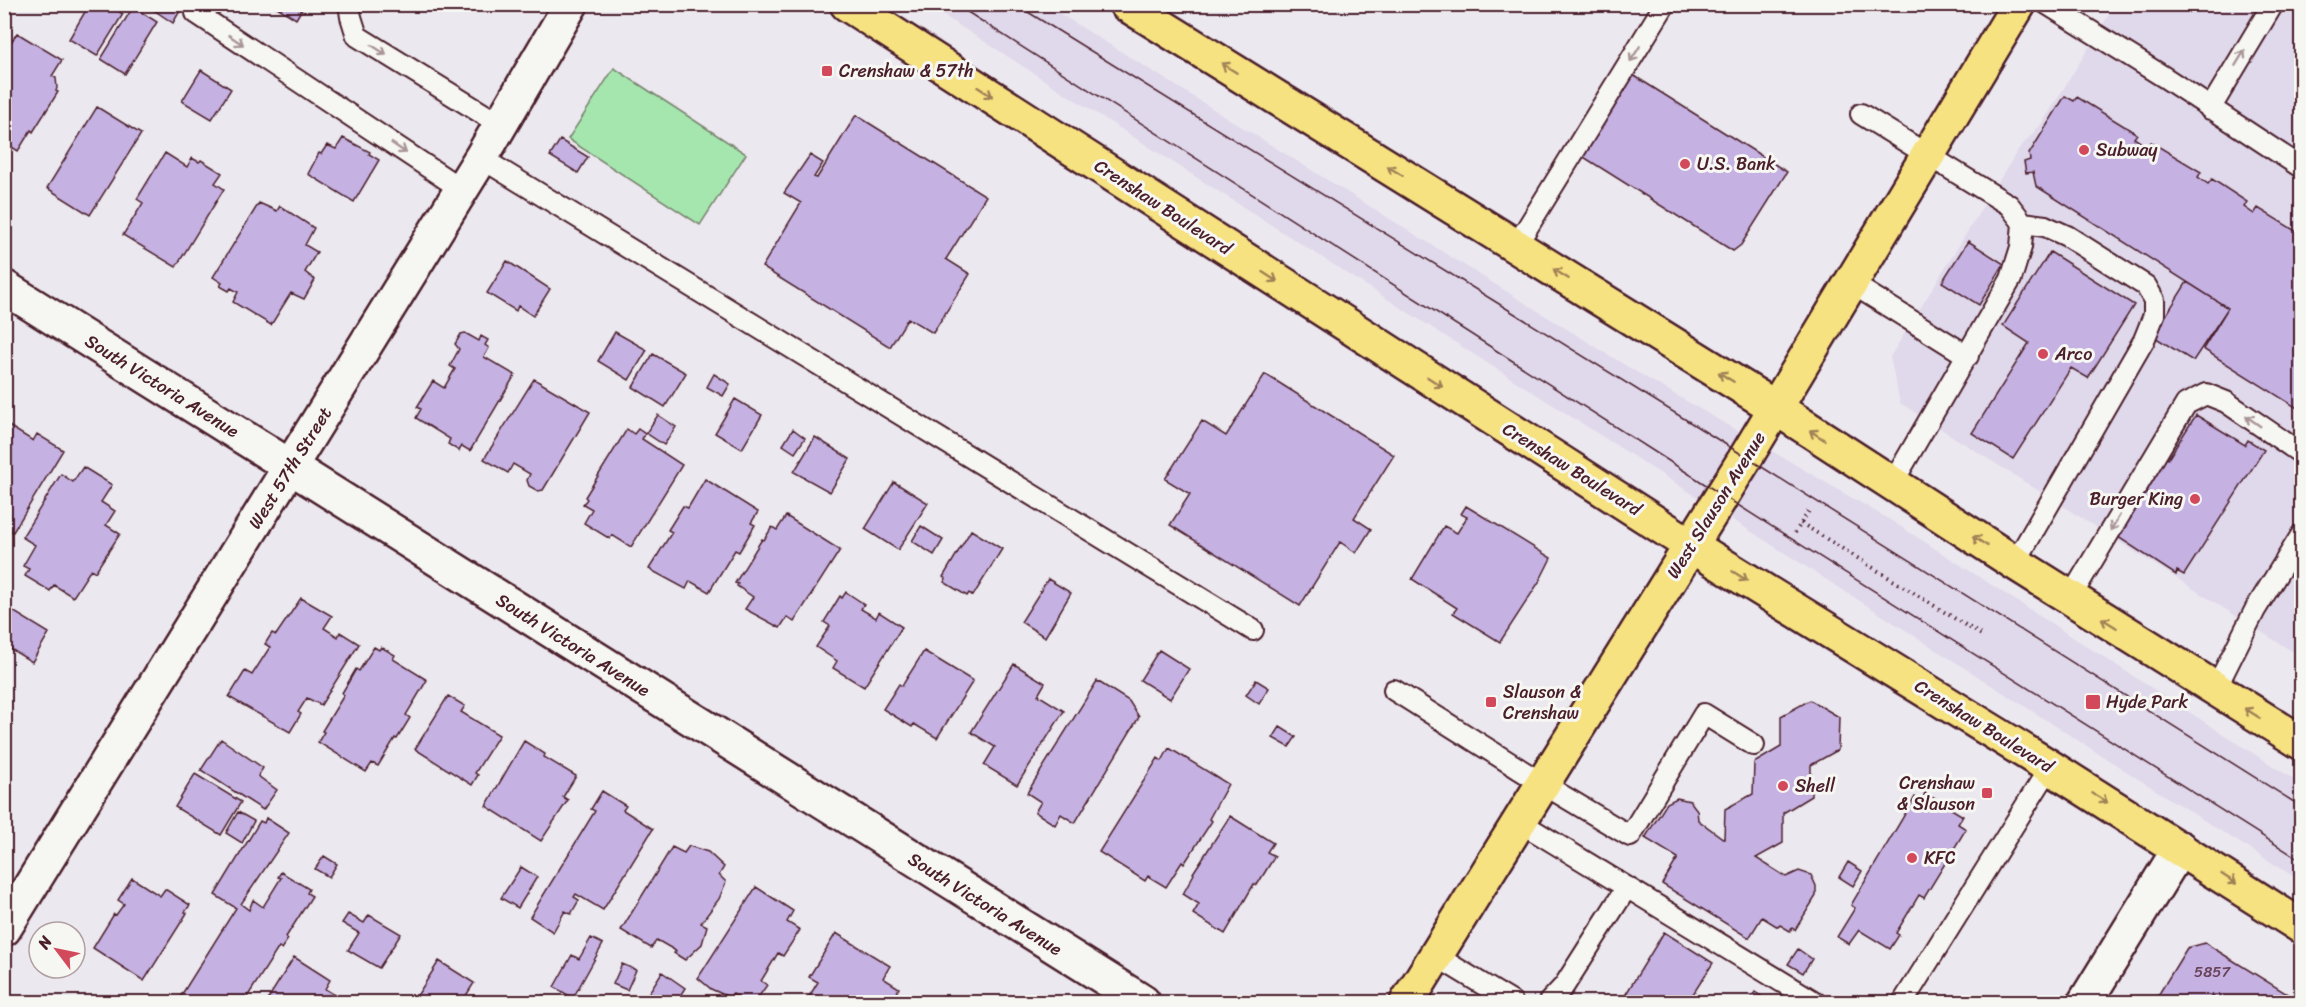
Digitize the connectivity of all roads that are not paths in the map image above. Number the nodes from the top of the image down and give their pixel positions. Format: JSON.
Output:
{"nodes":[{"id":1,"x":202,"y":4,"type":"edge"},
{"id":2,"x":350,"y":4,"type":"edge"},
{"id":3,"x":847,"y":4,"type":"edge"},
{"id":4,"x":1126,"y":4,"type":"edge"},
{"id":5,"x":1665,"y":4,"type":"edge"},
{"id":6,"x":2019,"y":4,"type":"edge"},
{"id":7,"x":2047,"y":4,"type":"edge"},
{"id":8,"x":2273,"y":4,"type":"edge"},
{"id":9,"x":562,"y":8,"type":"edge"},
{"id":10,"x":2210,"y":109,"type":"junction"},
{"id":11,"x":1861,"y":114,"type":"dead end"},
{"id":12,"x":501,"y":125,"type":"junction"},
{"id":13,"x":1928,"y":156,"type":"junction"},
{"id":14,"x":481,"y":158,"type":"junction"},
{"id":15,"x":2301,"y":168,"type":"edge"},
{"id":16,"x":461,"y":189,"type":"junction"},
{"id":17,"x":2023,"y":223,"type":"junction"},
{"id":18,"x":1516,"y":246,"type":"junction"},
{"id":19,"x":1851,"y":283,"type":"junction"},
{"id":20,"x":4,"y":287,"type":"edge"},
{"id":21,"x":1968,"y":356,"type":"junction"},
{"id":22,"x":1776,"y":408,"type":"junction"},
{"id":23,"x":2301,"y":454,"type":"edge"},
{"id":24,"x":291,"y":467,"type":"junction"},
{"id":25,"x":1892,"y":484,"type":"junction"},
{"id":26,"x":2301,"y":534,"type":"edge"},
{"id":27,"x":1690,"y":545,"type":"junction"},
{"id":28,"x":2015,"y":563,"type":"junction"},
{"id":29,"x":2070,"y":598,"type":"junction"},
{"id":30,"x":1253,"y":630,"type":"dead end"},
{"id":31,"x":1394,"y":690,"type":"dead end"},
{"id":32,"x":2215,"y":690,"type":"junction"},
{"id":33,"x":2301,"y":744,"type":"edge"},
{"id":34,"x":1754,"y":745,"type":"dead end"},
{"id":35,"x":2050,"y":767,"type":"junction"},
{"id":36,"x":1543,"y":784,"type":"junction"},
{"id":37,"x":1520,"y":822,"type":"junction"},
{"id":38,"x":2180,"y":848,"type":"junction"},
{"id":39,"x":1627,"y":887,"type":"junction"},
{"id":40,"x":2301,"y":927,"type":"edge"},
{"id":41,"x":4,"y":928,"type":"edge"},
{"id":42,"x":1436,"y":956,"type":"junction"},
{"id":43,"x":1143,"y":1002,"type":"edge"},
{"id":44,"x":1407,"y":1002,"type":"edge"},
{"id":45,"x":1512,"y":1002,"type":"edge"},
{"id":46,"x":1549,"y":1002,"type":"edge"},
{"id":47,"x":1815,"y":1002,"type":"edge"},
{"id":48,"x":1903,"y":1002,"type":"edge"},
{"id":49,"x":2085,"y":1002,"type":"edge"}],
"edges":[{"from":1,"to":16,"type":"lane","one_way":true},
{"from":2,"to":12,"type":"lane","one_way":true},
{"from":3,"to":27,"type":"main road","name":"Crenshaw Boulevard","one_way":true},
{"from":18,"to":4,"type":"main road","one_way":true},
{"from":5,"to":18,"type":"lane","one_way":true},
{"from":6,"to":13,"type":"main road","name":"West Slauson Avenue"},
{"from":7,"to":10,"type":"lane"},
{"from":10,"to":8,"type":"lane","one_way":true},
{"from":9,"to":12,"type":"street","name":"West 57th Street"},
{"from":10,"to":15,"type":"lane"},
{"from":11,"to":13,"type":"lane"},
{"from":12,"to":14,"type":"street","name":"West 57th Street"},
{"from":13,"to":17,"type":"lane"},
{"from":13,"to":19,"type":"main road","name":"West Slauson Avenue"},
{"from":14,"to":16,"type":"street","name":"West 57th Street"},
{"from":14,"to":30,"type":"lane"},
{"from":16,"to":24,"type":"street","name":"West 57th Street"},
{"from":17,"to":21,"type":"lane"},
{"from":17,"to":28,"type":"lane"},
{"from":22,"to":18,"type":"main road","one_way":true},
{"from":19,"to":21,"type":"lane"},
{"from":19,"to":22,"type":"main road","name":"West Slauson Avenue"},
{"from":20,"to":24,"type":"street","name":"South Victoria Avenue"},
{"from":21,"to":25,"type":"lane"},
{"from":25,"to":22,"type":"main road","one_way":true},
{"from":22,"to":27,"type":"main road","name":"West Slauson Avenue"},
{"from":23,"to":29,"type":"lane","one_way":true},
{"from":24,"to":41,"type":"street","name":"West 57th Street"},
{"from":24,"to":43,"type":"street","name":"South Victoria Avenue"},
{"from":28,"to":25,"type":"main road","one_way":true},
{"from":26,"to":32,"type":"lane"},
{"from":27,"to":35,"type":"main road","name":"Crenshaw Boulevard","one_way":true},
{"from":27,"to":36,"type":"main road","name":"West Slauson Avenue"},
{"from":28,"to":29,"type":"main road"},
{"from":32,"to":29,"type":"main road","one_way":true},
{"from":31,"to":36,"type":"lane"},
{"from":33,"to":32,"type":"main road","one_way":true},
{"from":34,"to":36,"type":"lane"},
{"from":35,"to":38,"type":"main road","name":"Crenshaw Boulevard","one_way":true},
{"from":35,"to":48,"type":"lane"},
{"from":36,"to":37,"type":"main road","name":"West Slauson Avenue"},
{"from":37,"to":39,"type":"lane"},
{"from":37,"to":42,"type":"main road","name":"West Slauson Avenue"},
{"from":38,"to":40,"type":"main road","name":"Crenshaw Boulevard","one_way":true},
{"from":38,"to":49,"type":"street"},
{"from":39,"to":46,"type":"lane"},
{"from":39,"to":47,"type":"lane"},
{"from":42,"to":44,"type":"main road","name":"West Slauson Avenue"},
{"from":42,"to":45,"type":"lane"}]}
